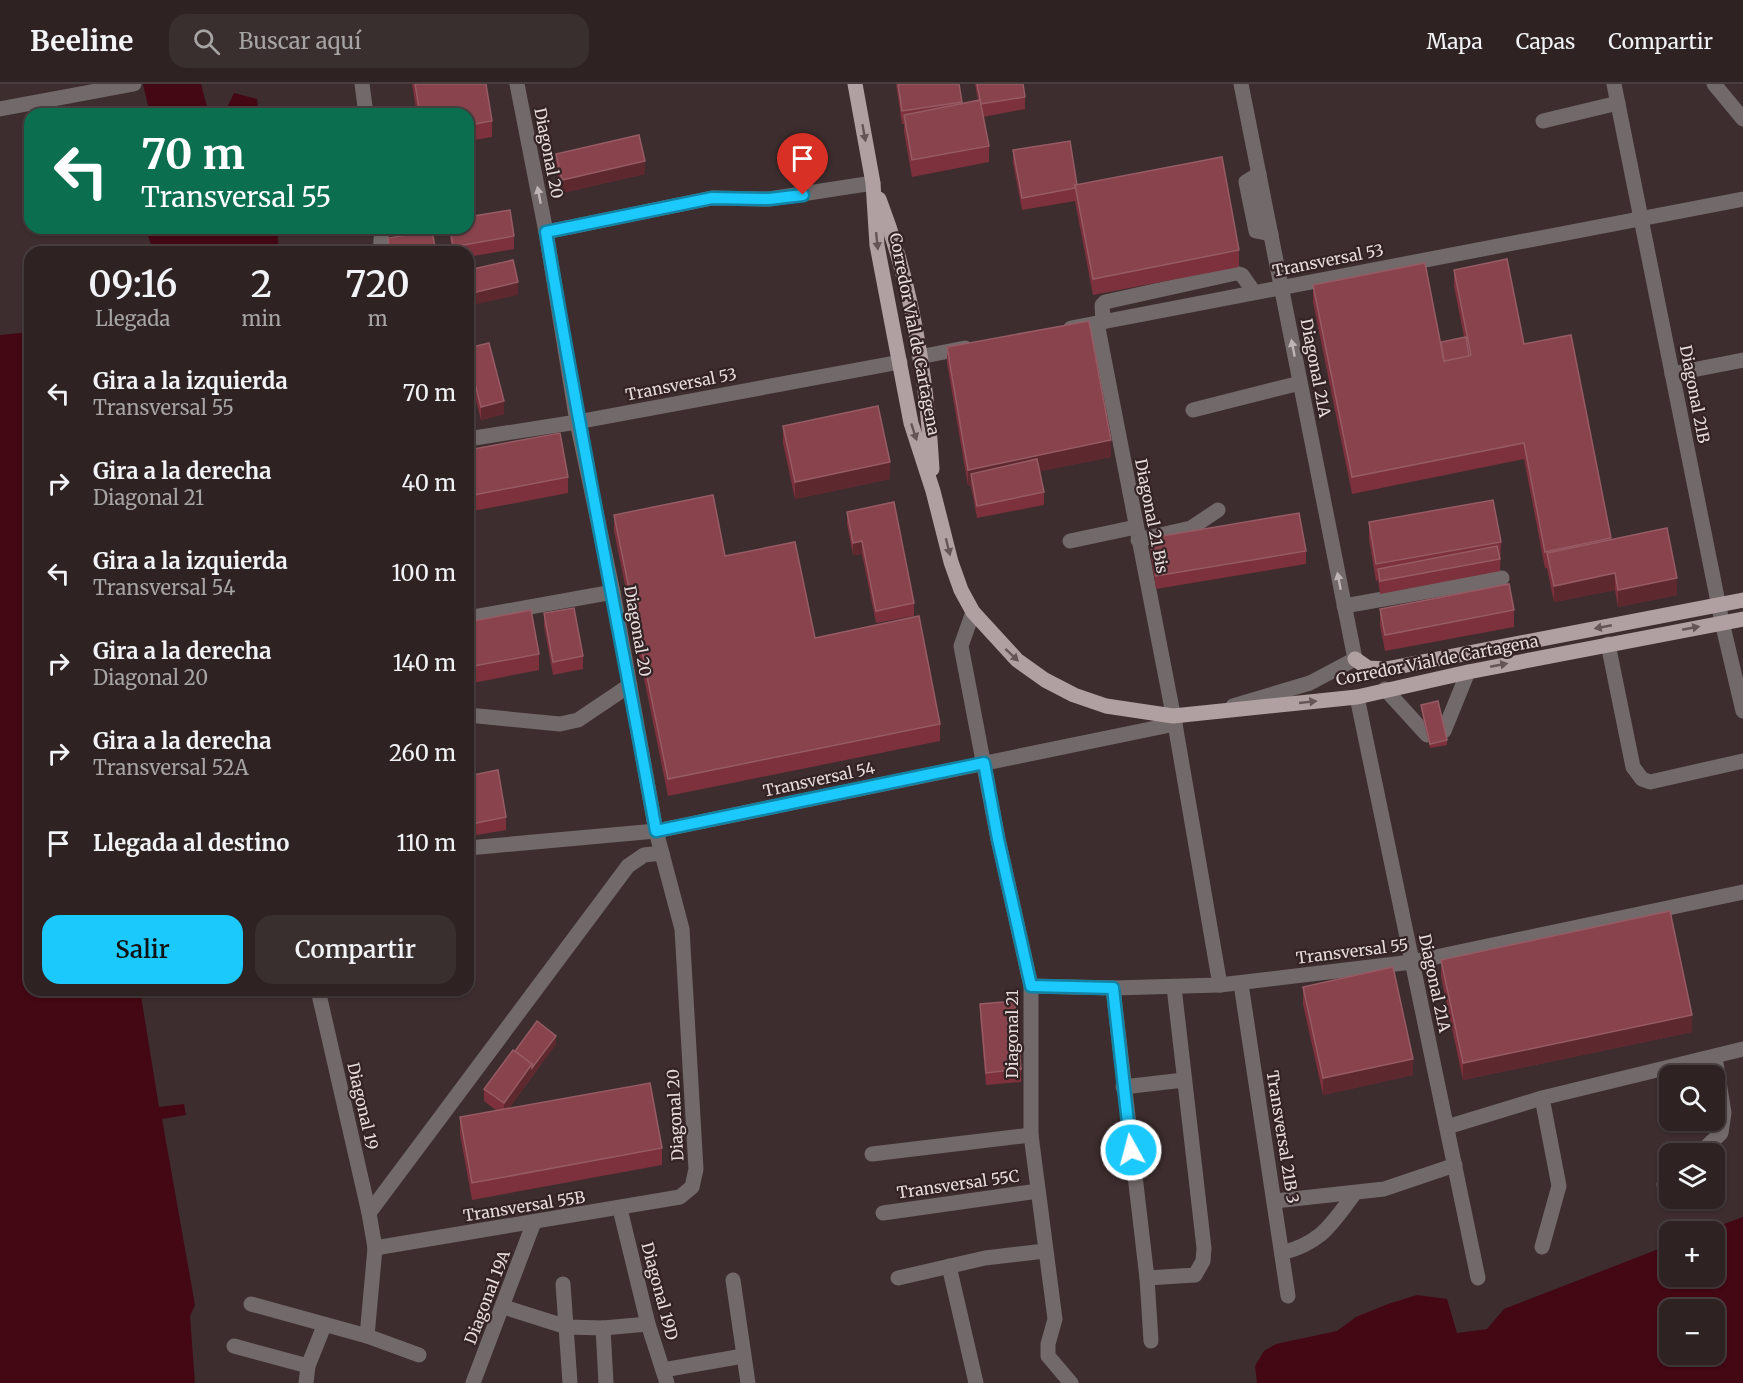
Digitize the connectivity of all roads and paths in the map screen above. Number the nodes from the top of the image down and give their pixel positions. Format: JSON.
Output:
{"nodes":[{"id":1,"x":134,"y":84,"type":"edge"},
{"id":2,"x":362,"y":84,"type":"edge"},
{"id":3,"x":517,"y":84,"type":"edge"},
{"id":4,"x":855,"y":84,"type":"edge"},
{"id":5,"x":1241,"y":84,"type":"edge"},
{"id":6,"x":1614,"y":84,"type":"edge"},
{"id":7,"x":1714,"y":84,"type":"edge"},
{"id":8,"x":1618,"y":103,"type":"junction"},
{"id":9,"x":365,"y":108,"type":"edge"},
{"id":10,"x":0,"y":109,"type":"edge"},
{"id":11,"x":1743,"y":119,"type":"edge"},
{"id":12,"x":1544,"y":121,"type":"dead end"},
{"id":13,"x":873,"y":183,"type":"junction"},
{"id":14,"x":1743,"y":199,"type":"edge"},
{"id":15,"x":1641,"y":218,"type":"junction"},
{"id":16,"x":546,"y":232,"type":"junction"},
{"id":17,"x":1281,"y":287,"type":"junction"},
{"id":18,"x":1254,"y":292,"type":"junction"},
{"id":19,"x":1100,"y":322,"type":"junction"},
{"id":20,"x":1052,"y":331,"type":"edge"},
{"id":21,"x":984,"y":344,"type":"edge"},
{"id":22,"x":920,"y":357,"type":"junction"},
{"id":23,"x":1743,"y":360,"type":"edge"},
{"id":24,"x":900,"y":362,"type":"junction"},
{"id":25,"x":1672,"y":374,"type":"junction"},
{"id":26,"x":1300,"y":384,"type":"junction"},
{"id":27,"x":1193,"y":410,"type":"dead end"},
{"id":28,"x":577,"y":422,"type":"junction"},
{"id":29,"x":474,"y":438,"type":"edge"},
{"id":30,"x":933,"y":491,"type":"junction"},
{"id":31,"x":1218,"y":510,"type":"dead end"},
{"id":32,"x":1137,"y":534,"type":"junction"},
{"id":33,"x":1070,"y":541,"type":"dead end"},
{"id":34,"x":1502,"y":578,"type":"dead end"},
{"id":35,"x":613,"y":592,"type":"junction"},
{"id":36,"x":1743,"y":600,"type":"edge"},
{"id":37,"x":1718,"y":605,"type":"junction"},
{"id":38,"x":1344,"y":606,"type":"junction"},
{"id":39,"x":973,"y":612,"type":"junction"},
{"id":40,"x":474,"y":617,"type":"edge"},
{"id":41,"x":1743,"y":619,"type":"edge"},
{"id":42,"x":1722,"y":622,"type":"junction"},
{"id":43,"x":1608,"y":644,"type":"junction"},
{"id":44,"x":1355,"y":659,"type":"junction"},
{"id":45,"x":1468,"y":672,"type":"junction"},
{"id":46,"x":630,"y":685,"type":"junction"},
{"id":47,"x":1385,"y":689,"type":"junction"},
{"id":48,"x":1357,"y":697,"type":"junction"},
{"id":49,"x":1743,"y":711,"type":"edge"},
{"id":50,"x":1208,"y":713,"type":"junction"},
{"id":51,"x":474,"y":716,"type":"edge"},
{"id":52,"x":1174,"y":720,"type":"junction"},
{"id":53,"x":1444,"y":731,"type":"edge"},
{"id":54,"x":1426,"y":735,"type":"edge"},
{"id":55,"x":1743,"y":761,"type":"edge"},
{"id":56,"x":984,"y":763,"type":"junction"},
{"id":57,"x":656,"y":831,"type":"junction"},
{"id":58,"x":474,"y":847,"type":"edge"},
{"id":59,"x":662,"y":853,"type":"junction"},
{"id":60,"x":1743,"y":892,"type":"edge"},
{"id":61,"x":1412,"y":962,"type":"junction"},
{"id":62,"x":1241,"y":984,"type":"junction"},
{"id":63,"x":1220,"y":985,"type":"junction"},
{"id":64,"x":1031,"y":986,"type":"junction"},
{"id":65,"x":1174,"y":987,"type":"junction"},
{"id":66,"x":1113,"y":988,"type":"junction"},
{"id":67,"x":319,"y":996,"type":"edge"},
{"id":68,"x":1743,"y":1049,"type":"edge"},
{"id":69,"x":1715,"y":1057,"type":"junction"},
{"id":70,"x":1184,"y":1080,"type":"junction"},
{"id":71,"x":1123,"y":1086,"type":"junction"},
{"id":72,"x":1542,"y":1098,"type":"junction"},
{"id":73,"x":1447,"y":1127,"type":"junction"},
{"id":74,"x":1031,"y":1135,"type":"junction"},
{"id":75,"x":1711,"y":1143,"type":"edge"},
{"id":76,"x":872,"y":1154,"type":"dead end"},
{"id":77,"x":1455,"y":1165,"type":"junction"},
{"id":78,"x":692,"y":1187,"type":"joint"},
{"id":79,"x":1038,"y":1191,"type":"junction"},
{"id":80,"x":1355,"y":1193,"type":"junction"},
{"id":81,"x":1275,"y":1201,"type":"junction"},
{"id":82,"x":620,"y":1209,"type":"junction"},
{"id":83,"x":369,"y":1213,"type":"junction"},
{"id":84,"x":883,"y":1213,"type":"dead end"},
{"id":85,"x":534,"y":1222,"type":"junction"},
{"id":86,"x":1542,"y":1247,"type":"dead end"},
{"id":87,"x":375,"y":1248,"type":"junction"},
{"id":88,"x":1045,"y":1251,"type":"junction"},
{"id":89,"x":1282,"y":1253,"type":"junction"},
{"id":90,"x":950,"y":1266,"type":"junction"},
{"id":91,"x":898,"y":1278,"type":"dead end"},
{"id":92,"x":1147,"y":1278,"type":"junction"},
{"id":93,"x":1478,"y":1278,"type":"dead end"},
{"id":94,"x":733,"y":1280,"type":"dead end"},
{"id":95,"x":562,"y":1284,"type":"dead end"},
{"id":96,"x":1288,"y":1296,"type":"dead end"},
{"id":97,"x":251,"y":1304,"type":"dead end"},
{"id":98,"x":504,"y":1307,"type":"junction"},
{"id":99,"x":648,"y":1324,"type":"junction"},
{"id":100,"x":324,"y":1326,"type":"junction"},
{"id":101,"x":567,"y":1327,"type":"junction"},
{"id":102,"x":603,"y":1328,"type":"junction"},
{"id":103,"x":367,"y":1336,"type":"junction"},
{"id":104,"x":1150,"y":1341,"type":"dead end"},
{"id":105,"x":234,"y":1346,"type":"dead end"},
{"id":106,"x":419,"y":1355,"type":"dead end"},
{"id":107,"x":743,"y":1356,"type":"junction"},
{"id":108,"x":308,"y":1366,"type":"junction"},
{"id":109,"x":665,"y":1376,"type":"edge"},
{"id":110,"x":306,"y":1383,"type":"edge"},
{"id":111,"x":473,"y":1383,"type":"edge"},
{"id":112,"x":570,"y":1383,"type":"edge"},
{"id":113,"x":606,"y":1383,"type":"edge"},
{"id":114,"x":748,"y":1383,"type":"edge"},
{"id":115,"x":976,"y":1383,"type":"edge"},
{"id":116,"x":1071,"y":1383,"type":"edge"}],
"edges":[{"from":1,"to":10,"type":"street"},
{"from":2,"to":9,"type":"street"},
{"from":16,"to":3,"type":"street","name":"Diagonal 20","one_way":true},
{"from":4,"to":13,"type":"main road","name":"Corredor Vial de Cartagena","one_way":true},
{"from":5,"to":17,"type":"street","name":"Diagonal 21A"},
{"from":6,"to":8,"type":"street","name":"Diagonal 21B"},
{"from":7,"to":11,"type":"street"},
{"from":8,"to":12,"type":"street"},
{"from":8,"to":15,"type":"street","name":"Diagonal 21B"},
{"from":13,"to":16,"type":"street"},
{"from":13,"to":22,"type":"main road","name":"Corredor Vial de Cartagena"},
{"from":13,"to":24,"type":"main road","name":"Corredor Vial de Cartagena","one_way":true},
{"from":14,"to":15,"type":"street","name":"Transversal 53"},
{"from":15,"to":17,"type":"street","name":"Transversal 53"},
{"from":15,"to":25,"type":"street","name":"Diagonal 21B"},
{"from":16,"to":28,"type":"street","name":"Diagonal 20"},
{"from":17,"to":18,"type":"street","name":"Transversal 53"},
{"from":26,"to":17,"type":"street","name":"Diagonal 21A","one_way":true},
{"from":18,"to":19,"type":"street","name":"Transversal 53"},
{"from":18,"to":19,"type":"street"},
{"from":19,"to":20,"type":"street","name":"Transversal 53"},
{"from":19,"to":32,"type":"street","name":"Diagonal 21 Bis"},
{"from":21,"to":22,"type":"street"},
{"from":22,"to":30,"type":"main road","name":"Corredor Vial de Cartagena"},
{"from":23,"to":25,"type":"street"},
{"from":24,"to":28,"type":"street","name":"Transversal 53"},
{"from":24,"to":30,"type":"main road","name":"Corredor Vial de Cartagena","one_way":true},
{"from":25,"to":37,"type":"street","name":"Diagonal 21B"},
{"from":26,"to":27,"type":"street"},
{"from":38,"to":26,"type":"street","name":"Diagonal 21A","one_way":true},
{"from":28,"to":29,"type":"street","name":"Transversal 53"},
{"from":28,"to":35,"type":"street","name":"Diagonal 20"},
{"from":30,"to":39,"type":"main road","name":"Corredor Vial de Cartagena","one_way":true},
{"from":31,"to":32,"type":"street"},
{"from":32,"to":33,"type":"street"},
{"from":32,"to":52,"type":"street","name":"Diagonal 21 Bis"},
{"from":34,"to":38,"type":"street"},
{"from":35,"to":40,"type":"street"},
{"from":35,"to":46,"type":"street","name":"Diagonal 20"},
{"from":36,"to":37,"type":"main road","name":"Corredor Vial de Cartagena"},
{"from":37,"to":42,"type":"street","name":"Diagonal 21B"},
{"from":37,"to":44,"type":"main road","name":"Corredor Vial de Cartagena","one_way":true},
{"from":38,"to":44,"type":"street","name":"Diagonal 21A"},
{"from":39,"to":52,"type":"main road","name":"Corredor Vial de Cartagena","one_way":true},
{"from":39,"to":56,"type":"street","name":"Diagonal 21"},
{"from":41,"to":42,"type":"main road","name":"Corredor Vial de Cartagena"},
{"from":43,"to":42,"type":"main road","name":"Corredor Vial de Cartagena","one_way":true},
{"from":42,"to":49,"type":"street","name":"Diagonal 21B"},
{"from":45,"to":43,"type":"main road","name":"Corredor Vial de Cartagena","one_way":true},
{"from":43,"to":55,"type":"street"},
{"from":44,"to":50,"type":"street"},
{"from":45,"to":47,"type":"main road","name":"Corredor Vial de Cartagena"},
{"from":45,"to":53,"type":"street"},
{"from":46,"to":51,"type":"street"},
{"from":46,"to":57,"type":"street","name":"Diagonal 20"},
{"from":47,"to":48,"type":"main road","name":"Corredor Vial de Cartagena"},
{"from":47,"to":54,"type":"street"},
{"from":50,"to":48,"type":"main road","name":"Corredor Vial de Cartagena","one_way":true},
{"from":48,"to":61,"type":"street","name":"Diagonal 21A"},
{"from":50,"to":52,"type":"main road","name":"Corredor Vial de Cartagena"},
{"from":52,"to":56,"type":"street","name":"Transversal 54"},
{"from":52,"to":63,"type":"street"},
{"from":56,"to":57,"type":"street","name":"Transversal 54"},
{"from":56,"to":64,"type":"street","name":"Diagonal 21"},
{"from":57,"to":58,"type":"street","name":"Transversal 54"},
{"from":57,"to":59,"type":"street","name":"Diagonal 20"},
{"from":59,"to":78,"type":"street","name":"Diagonal 20"},
{"from":59,"to":83,"type":"street"},
{"from":60,"to":61,"type":"street","name":"Transversal 55"},
{"from":61,"to":62,"type":"street","name":"Transversal 55"},
{"from":61,"to":73,"type":"street","name":"Diagonal 21A"},
{"from":62,"to":63,"type":"street","name":"Transversal 55"},
{"from":62,"to":81,"type":"street","name":"Transversal 21B 3"},
{"from":63,"to":65,"type":"street","name":"Transversal 55"},
{"from":64,"to":66,"type":"street","name":"Transversal 55"},
{"from":64,"to":74,"type":"street","name":"Diagonal 21"},
{"from":65,"to":66,"type":"street","name":"Transversal 55"},
{"from":65,"to":70,"type":"street"},
{"from":66,"to":71,"type":"street"},
{"from":67,"to":83,"type":"street","name":"Diagonal 19"},
{"from":68,"to":69,"type":"street"},
{"from":69,"to":72,"type":"street"},
{"from":69,"to":75,"type":"street"},
{"from":70,"to":71,"type":"street"},
{"from":70,"to":92,"type":"street"},
{"from":71,"to":92,"type":"street"},
{"from":72,"to":73,"type":"street"},
{"from":72,"to":86,"type":"street"},
{"from":73,"to":77,"type":"street","name":"Diagonal 21A"},
{"from":74,"to":76,"type":"street"},
{"from":74,"to":79,"type":"street","name":"Diagonal 21"},
{"from":77,"to":80,"type":"street"},
{"from":77,"to":93,"type":"street","name":"Diagonal 21A"},
{"from":78,"to":82,"type":"street","name":"Transversal 55B"},
{"from":79,"to":84,"type":"street","name":"Transversal 55C"},
{"from":79,"to":88,"type":"street","name":"Diagonal 21"},
{"from":80,"to":81,"type":"street"},
{"from":80,"to":89,"type":"street"},
{"from":81,"to":89,"type":"street","name":"Transversal 21B 3"},
{"from":82,"to":85,"type":"street","name":"Transversal 55B"},
{"from":82,"to":99,"type":"street","name":"Diagonal 19D"},
{"from":83,"to":87,"type":"street","name":"Diagonal 19"},
{"from":85,"to":87,"type":"street","name":"Transversal 55B"},
{"from":85,"to":98,"type":"street","name":"Diagonal 19A"},
{"from":87,"to":103,"type":"street"},
{"from":88,"to":90,"type":"street"},
{"from":88,"to":116,"type":"street","name":"Diagonal 21"},
{"from":89,"to":96,"type":"street","name":"Transversal 21B 3"},
{"from":90,"to":91,"type":"street"},
{"from":90,"to":115,"type":"street"},
{"from":92,"to":104,"type":"street"},
{"from":94,"to":107,"type":"street"},
{"from":95,"to":101,"type":"street"},
{"from":97,"to":100,"type":"street"},
{"from":98,"to":101,"type":"street"},
{"from":98,"to":111,"type":"street","name":"Diagonal 19A"},
{"from":99,"to":102,"type":"street"},
{"from":99,"to":109,"type":"street","name":"Diagonal 19D"},
{"from":100,"to":103,"type":"street"},
{"from":100,"to":108,"type":"street"},
{"from":101,"to":102,"type":"street"},
{"from":101,"to":112,"type":"street"},
{"from":102,"to":113,"type":"street"},
{"from":103,"to":106,"type":"street"},
{"from":105,"to":108,"type":"street"},
{"from":107,"to":109,"type":"street"},
{"from":107,"to":114,"type":"street"},
{"from":108,"to":110,"type":"street"}]}
